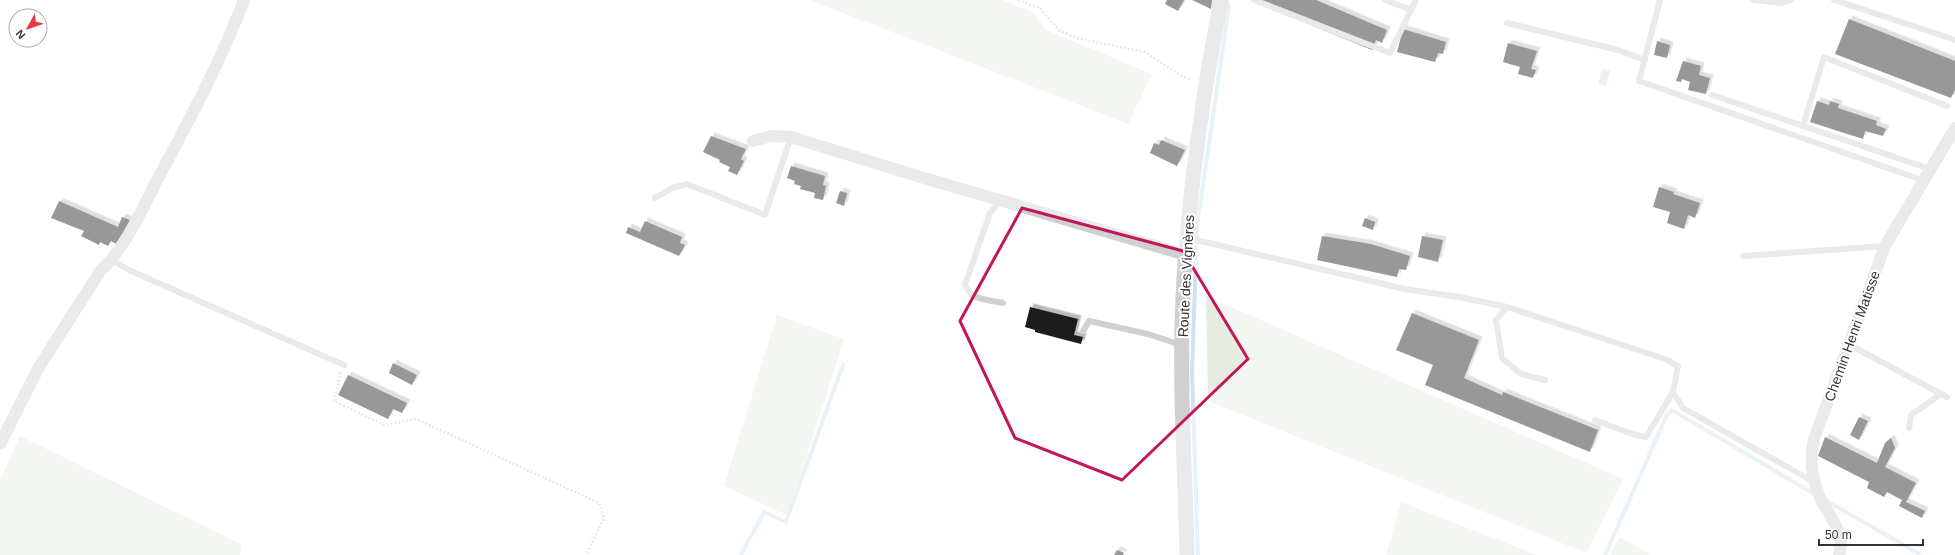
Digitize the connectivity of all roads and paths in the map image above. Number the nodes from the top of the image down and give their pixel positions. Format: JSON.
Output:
{"nodes":[{"id":1,"x":244,"y":0,"type":"edge"},
{"id":2,"x":1018,"y":0,"type":"edge"},
{"id":3,"x":1221,"y":0,"type":"edge"},
{"id":4,"x":1254,"y":0,"type":"edge"},
{"id":5,"x":1385,"y":0,"type":"edge"},
{"id":6,"x":1416,"y":0,"type":"edge"},
{"id":7,"x":1660,"y":0,"type":"edge"},
{"id":8,"x":1753,"y":0,"type":"edge"},
{"id":9,"x":1791,"y":0,"type":"edge"},
{"id":10,"x":1834,"y":0,"type":"edge"},
{"id":11,"x":1411,"y":10,"type":"junction"},
{"id":12,"x":1507,"y":23,"type":"dead end"},
{"id":13,"x":1955,"y":40,"type":"edge"},
{"id":14,"x":1645,"y":60,"type":"junction"},
{"id":15,"x":1205,"y":84,"type":"junction"},
{"id":16,"x":1712,"y":95,"type":"dead end"},
{"id":17,"x":1947,"y":106,"type":"dead end"},
{"id":18,"x":1803,"y":126,"type":"junction"},
{"id":19,"x":1955,"y":128,"type":"edge"},
{"id":20,"x":791,"y":137,"type":"junction"},
{"id":21,"x":753,"y":141,"type":"dead end"},
{"id":22,"x":1930,"y":170,"type":"junction"},
{"id":23,"x":1925,"y":181,"type":"junction"},
{"id":24,"x":655,"y":198,"type":"dead end"},
{"id":25,"x":1000,"y":201,"type":"junction"},
{"id":26,"x":1187,"y":238,"type":"junction"},
{"id":27,"x":1885,"y":246,"type":"junction"},
{"id":28,"x":1186,"y":255,"type":"junction"},
{"id":29,"x":1744,"y":256,"type":"dead end"},
{"id":30,"x":112,"y":260,"type":"junction"},
{"id":31,"x":1003,"y":303,"type":"dead end"},
{"id":32,"x":1507,"y":307,"type":"junction"},
{"id":33,"x":1083,"y":331,"type":"dead end"},
{"id":34,"x":1182,"y":345,"type":"junction"},
{"id":35,"x":1850,"y":345,"type":"junction"},
{"id":36,"x":344,"y":365,"type":"joint"},
{"id":37,"x":1545,"y":380,"type":"dead end"},
{"id":38,"x":1673,"y":392,"type":"junction"},
{"id":39,"x":1595,"y":420,"type":"dead end"},
{"id":40,"x":1909,"y":428,"type":"dead end"},
{"id":41,"x":0,"y":444,"type":"edge"},
{"id":42,"x":1814,"y":482,"type":"junction"},
{"id":43,"x":586,"y":555,"type":"edge"},
{"id":44,"x":1187,"y":555,"type":"edge"},
{"id":45,"x":1839,"y":555,"type":"edge"}],
"edges":[{"from":1,"to":30,"type":"street"},
{"from":2,"to":15,"type":"path"},
{"from":3,"to":15,"type":"street","name":"Route des Vignères"},
{"from":4,"to":11,"type":"lane"},
{"from":5,"to":11,"type":"lane"},
{"from":6,"to":11,"type":"lane"},
{"from":7,"to":14,"type":"lane"},
{"from":8,"to":9,"type":"lane"},
{"from":10,"to":13,"type":"lane"},
{"from":12,"to":14,"type":"lane"},
{"from":14,"to":23,"type":"lane"},
{"from":15,"to":26,"type":"street","name":"Route des Vignères"},
{"from":16,"to":18,"type":"lane"},
{"from":17,"to":18,"type":"lane"},
{"from":18,"to":22,"type":"lane"},
{"from":19,"to":22,"type":"street","name":"Chemin Henri Matisse"},
{"from":20,"to":21,"type":"street"},
{"from":20,"to":24,"type":"lane"},
{"from":20,"to":25,"type":"street"},
{"from":22,"to":23,"type":"street","name":"Chemin Henri Matisse"},
{"from":23,"to":27,"type":"street","name":"Chemin Henri Matisse"},
{"from":25,"to":28,"type":"street"},
{"from":25,"to":31,"type":"lane"},
{"from":26,"to":28,"type":"street","name":"Route des Vignères"},
{"from":26,"to":32,"type":"lane"},
{"from":27,"to":29,"type":"lane"},
{"from":27,"to":35,"type":"street","name":"Chemin Henri Matisse"},
{"from":28,"to":34,"type":"street","name":"Route des Vignères"},
{"from":30,"to":36,"type":"lane"},
{"from":30,"to":41,"type":"street"},
{"from":32,"to":37,"type":"lane"},
{"from":32,"to":38,"type":"lane"},
{"from":33,"to":34,"type":"lane"},
{"from":34,"to":44,"type":"street","name":"Route des Vignères"},
{"from":35,"to":40,"type":"lane"},
{"from":35,"to":42,"type":"street","name":"Chemin Henri Matisse"},
{"from":36,"to":43,"type":"path"},
{"from":38,"to":39,"type":"lane"},
{"from":38,"to":42,"type":"lane"},
{"from":42,"to":45,"type":"street","name":"Chemin Henri Matisse"}]}
